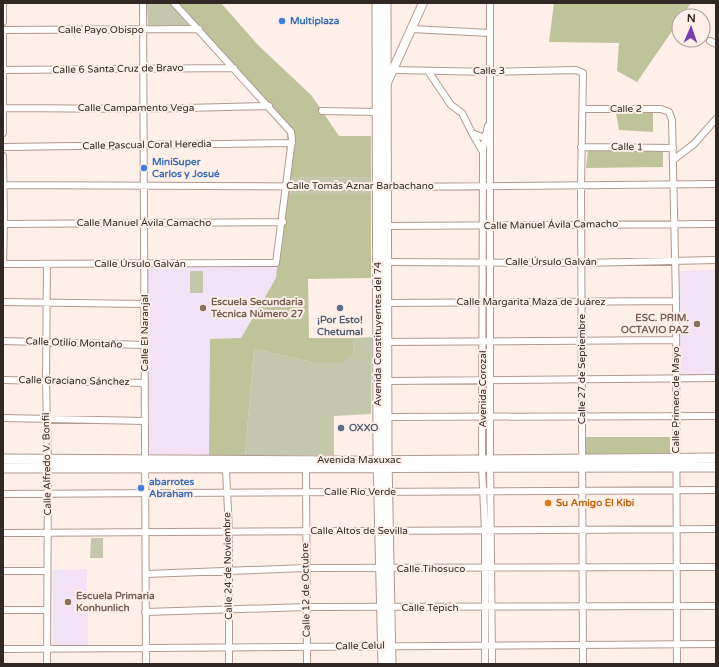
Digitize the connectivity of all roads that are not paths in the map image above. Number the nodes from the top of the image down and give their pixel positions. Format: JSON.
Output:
{"nodes":[{"id":1,"x":3,"y":3,"type":"edge"},
{"id":2,"x":143,"y":3,"type":"edge"},
{"id":3,"x":174,"y":3,"type":"edge"},
{"id":4,"x":377,"y":3,"type":"edge"},
{"id":5,"x":386,"y":3,"type":"edge"},
{"id":6,"x":423,"y":3,"type":"edge"},
{"id":7,"x":490,"y":3,"type":"edge"},
{"id":8,"x":3,"y":22,"type":"edge"},
{"id":9,"x":199,"y":29,"type":"junction"},
{"id":10,"x":411,"y":29,"type":"junction"},
{"id":11,"x":3,"y":30,"type":"edge"},
{"id":12,"x":143,"y":30,"type":"junction"},
{"id":13,"x":490,"y":33,"type":"junction"},
{"id":14,"x":3,"y":34,"type":"edge"},
{"id":15,"x":234,"y":68,"type":"junction"},
{"id":16,"x":145,"y":69,"type":"junction"},
{"id":17,"x":3,"y":70,"type":"edge"},
{"id":18,"x":394,"y":70,"type":"junction"},
{"id":19,"x":428,"y":71,"type":"junction"},
{"id":20,"x":490,"y":72,"type":"junction"},
{"id":21,"x":583,"y":73,"type":"joint"},
{"id":22,"x":386,"y":85,"type":"junction"},
{"id":23,"x":269,"y":106,"type":"junction"},
{"id":24,"x":3,"y":108,"type":"edge"},
{"id":25,"x":145,"y":109,"type":"junction"},
{"id":26,"x":583,"y":109,"type":"junction"},
{"id":27,"x":322,"y":111,"type":"dead end"},
{"id":28,"x":377,"y":112,"type":"junction"},
{"id":29,"x":669,"y":112,"type":"joint"},
{"id":30,"x":716,"y":119,"type":"edge"},
{"id":31,"x":3,"y":133,"type":"edge"},
{"id":32,"x":472,"y":133,"type":"junction"},
{"id":33,"x":488,"y":139,"type":"junction"},
{"id":34,"x":292,"y":143,"type":"junction"},
{"id":35,"x":144,"y":145,"type":"junction"},
{"id":36,"x":3,"y":147,"type":"edge"},
{"id":37,"x":581,"y":147,"type":"junction"},
{"id":38,"x":673,"y":148,"type":"junction"},
{"id":39,"x":483,"y":152,"type":"junction"},
{"id":40,"x":3,"y":156,"type":"edge"},
{"id":41,"x":673,"y":160,"type":"junction"},
{"id":42,"x":716,"y":184,"type":"edge"},
{"id":43,"x":3,"y":185,"type":"edge"},
{"id":44,"x":673,"y":185,"type":"junction"},
{"id":45,"x":144,"y":186,"type":"junction"},
{"id":46,"x":287,"y":186,"type":"junction"},
{"id":47,"x":482,"y":186,"type":"junction"},
{"id":48,"x":490,"y":186,"type":"junction"},
{"id":49,"x":581,"y":186,"type":"junction"},
{"id":50,"x":382,"y":187,"type":"junction"},
{"id":51,"x":144,"y":222,"type":"junction"},
{"id":52,"x":283,"y":222,"type":"junction"},
{"id":53,"x":4,"y":224,"type":"junction"},
{"id":54,"x":673,"y":224,"type":"junction"},
{"id":55,"x":716,"y":224,"type":"edge"},
{"id":56,"x":582,"y":225,"type":"junction"},
{"id":57,"x":387,"y":226,"type":"junction"},
{"id":58,"x":483,"y":226,"type":"junction"},
{"id":59,"x":490,"y":226,"type":"junction"},
{"id":60,"x":716,"y":260,"type":"edge"},
{"id":61,"x":674,"y":261,"type":"junction"},
{"id":62,"x":387,"y":262,"type":"junction"},
{"id":63,"x":483,"y":262,"type":"junction"},
{"id":64,"x":491,"y":262,"type":"junction"},
{"id":65,"x":582,"y":263,"type":"junction"},
{"id":66,"x":3,"y":264,"type":"edge"},
{"id":67,"x":47,"y":264,"type":"junction"},
{"id":68,"x":144,"y":264,"type":"junction"},
{"id":69,"x":382,"y":283,"type":"junction"},
{"id":70,"x":676,"y":301,"type":"junction"},
{"id":71,"x":3,"y":302,"type":"edge"},
{"id":72,"x":46,"y":302,"type":"junction"},
{"id":73,"x":582,"y":302,"type":"junction"},
{"id":74,"x":387,"y":303,"type":"junction"},
{"id":75,"x":482,"y":303,"type":"junction"},
{"id":76,"x":490,"y":303,"type":"junction"},
{"id":77,"x":145,"y":304,"type":"junction"},
{"id":78,"x":582,"y":340,"type":"junction"},
{"id":79,"x":676,"y":340,"type":"junction"},
{"id":80,"x":3,"y":341,"type":"edge"},
{"id":81,"x":483,"y":341,"type":"junction"},
{"id":82,"x":491,"y":341,"type":"junction"},
{"id":83,"x":46,"y":342,"type":"junction"},
{"id":84,"x":382,"y":342,"type":"junction"},
{"id":85,"x":145,"y":345,"type":"junction"},
{"id":86,"x":716,"y":378,"type":"edge"},
{"id":87,"x":676,"y":379,"type":"junction"},
{"id":88,"x":3,"y":380,"type":"edge"},
{"id":89,"x":483,"y":380,"type":"junction"},
{"id":90,"x":490,"y":380,"type":"junction"},
{"id":91,"x":582,"y":380,"type":"junction"},
{"id":92,"x":46,"y":381,"type":"junction"},
{"id":93,"x":387,"y":381,"type":"junction"},
{"id":94,"x":145,"y":383,"type":"junction"},
{"id":95,"x":582,"y":416,"type":"junction"},
{"id":96,"x":676,"y":416,"type":"junction"},
{"id":97,"x":716,"y":416,"type":"edge"},
{"id":98,"x":383,"y":417,"type":"junction"},
{"id":99,"x":483,"y":417,"type":"junction"},
{"id":100,"x":490,"y":417,"type":"junction"},
{"id":101,"x":3,"y":418,"type":"edge"},
{"id":102,"x":46,"y":418,"type":"junction"},
{"id":103,"x":145,"y":421,"type":"junction"},
{"id":104,"x":582,"y":458,"type":"junction"},
{"id":105,"x":716,"y":458,"type":"edge"},
{"id":106,"x":3,"y":459,"type":"edge"},
{"id":107,"x":486,"y":463,"type":"junction"},
{"id":108,"x":676,"y":463,"type":"junction"},
{"id":109,"x":48,"y":464,"type":"junction"},
{"id":110,"x":383,"y":464,"type":"junction"},
{"id":111,"x":145,"y":465,"type":"junction"},
{"id":112,"x":716,"y":467,"type":"edge"},
{"id":113,"x":3,"y":468,"type":"edge"},
{"id":114,"x":306,"y":468,"type":"junction"},
{"id":115,"x":582,"y":468,"type":"junction"},
{"id":116,"x":226,"y":469,"type":"junction"},
{"id":117,"x":716,"y":490,"type":"edge"},
{"id":118,"x":487,"y":491,"type":"junction"},
{"id":119,"x":582,"y":491,"type":"junction"},
{"id":120,"x":676,"y":491,"type":"junction"},
{"id":121,"x":145,"y":492,"type":"junction"},
{"id":122,"x":226,"y":492,"type":"junction"},
{"id":123,"x":306,"y":492,"type":"junction"},
{"id":124,"x":383,"y":492,"type":"junction"},
{"id":125,"x":3,"y":494,"type":"edge"},
{"id":126,"x":48,"y":494,"type":"junction"},
{"id":127,"x":676,"y":529,"type":"junction"},
{"id":128,"x":716,"y":529,"type":"edge"},
{"id":129,"x":485,"y":530,"type":"junction"},
{"id":130,"x":492,"y":530,"type":"junction"},
{"id":131,"x":582,"y":530,"type":"junction"},
{"id":132,"x":306,"y":531,"type":"junction"},
{"id":133,"x":384,"y":531,"type":"junction"},
{"id":134,"x":48,"y":532,"type":"junction"},
{"id":135,"x":145,"y":532,"type":"junction"},
{"id":136,"x":229,"y":532,"type":"junction"},
{"id":137,"x":3,"y":533,"type":"edge"},
{"id":138,"x":306,"y":568,"type":"junction"},
{"id":139,"x":485,"y":568,"type":"junction"},
{"id":140,"x":492,"y":568,"type":"junction"},
{"id":141,"x":582,"y":568,"type":"junction"},
{"id":142,"x":676,"y":568,"type":"junction"},
{"id":143,"x":716,"y":568,"type":"edge"},
{"id":144,"x":385,"y":569,"type":"junction"},
{"id":145,"x":228,"y":570,"type":"junction"},
{"id":146,"x":3,"y":571,"type":"edge"},
{"id":147,"x":47,"y":571,"type":"junction"},
{"id":148,"x":146,"y":574,"type":"junction"},
{"id":149,"x":716,"y":606,"type":"edge"},
{"id":150,"x":582,"y":607,"type":"junction"},
{"id":151,"x":677,"y":607,"type":"junction"},
{"id":152,"x":307,"y":608,"type":"junction"},
{"id":153,"x":386,"y":608,"type":"junction"},
{"id":154,"x":485,"y":608,"type":"junction"},
{"id":155,"x":492,"y":608,"type":"junction"},
{"id":156,"x":229,"y":609,"type":"junction"},
{"id":157,"x":3,"y":610,"type":"edge"},
{"id":158,"x":47,"y":610,"type":"junction"},
{"id":159,"x":145,"y":612,"type":"junction"},
{"id":160,"x":677,"y":644,"type":"junction"},
{"id":161,"x":716,"y":644,"type":"edge"},
{"id":162,"x":582,"y":645,"type":"junction"},
{"id":163,"x":386,"y":646,"type":"junction"},
{"id":164,"x":485,"y":646,"type":"junction"},
{"id":165,"x":492,"y":646,"type":"junction"},
{"id":166,"x":146,"y":647,"type":"junction"},
{"id":167,"x":228,"y":647,"type":"junction"},
{"id":168,"x":307,"y":647,"type":"junction"},
{"id":169,"x":48,"y":648,"type":"junction"},
{"id":170,"x":3,"y":649,"type":"edge"},
{"id":171,"x":47,"y":664,"type":"edge"},
{"id":172,"x":146,"y":664,"type":"edge"},
{"id":173,"x":229,"y":664,"type":"edge"},
{"id":174,"x":307,"y":664,"type":"edge"},
{"id":175,"x":382,"y":664,"type":"edge"},
{"id":176,"x":391,"y":664,"type":"edge"},
{"id":177,"x":485,"y":664,"type":"edge"},
{"id":178,"x":492,"y":664,"type":"edge"},
{"id":179,"x":582,"y":664,"type":"edge"},
{"id":180,"x":677,"y":664,"type":"edge"}],
"edges":[{"from":1,"to":8,"type":"street"},
{"from":2,"to":12,"type":"street","name":"Calle El Naranjal"},
{"from":3,"to":9,"type":"street"},
{"from":4,"to":28,"type":"main road","name":"Avenida Constituyentes del 74"},
{"from":5,"to":22,"type":"main road","name":"Avenida Constituyentes del 74"},
{"from":6,"to":10,"type":"street"},
{"from":7,"to":13,"type":"street","name":"Avenida Corozal"},
{"from":9,"to":12,"type":"street","name":"Calle Payo Obispo"},
{"from":9,"to":15,"type":"street"},
{"from":10,"to":13,"type":"street"},
{"from":10,"to":18,"type":"street"},
{"from":11,"to":12,"type":"street","name":"Calle Payo Obispo"},
{"from":12,"to":16,"type":"street","name":"Calle El Naranjal"},
{"from":13,"to":20,"type":"street","name":"Avenida Corozal"},
{"from":14,"to":17,"type":"street"},
{"from":15,"to":16,"type":"street","name":"Calle 6 Santa Cruz de Bravo"},
{"from":15,"to":23,"type":"street"},
{"from":16,"to":17,"type":"street","name":"Calle 6 Santa Cruz de Bravo"},
{"from":16,"to":25,"type":"street","name":"Calle El Naranjal"},
{"from":17,"to":24,"type":"street"},
{"from":18,"to":19,"type":"street","name":"Calle 3"},
{"from":18,"to":22,"type":"street"},
{"from":19,"to":20,"type":"street","name":"Calle 3"},
{"from":19,"to":32,"type":"street"},
{"from":20,"to":21,"type":"street","name":"Calle 3"},
{"from":20,"to":33,"type":"street","name":"Avenida Corozal"},
{"from":21,"to":26,"type":"street","name":"Calle 27 de Septiembre"},
{"from":22,"to":50,"type":"main road","name":"Avenida Constituyentes del 74"},
{"from":23,"to":25,"type":"street","name":"Calle Campamento Vega"},
{"from":23,"to":34,"type":"street"},
{"from":24,"to":25,"type":"street","name":"Calle Campamento Vega"},
{"from":24,"to":31,"type":"street"},
{"from":25,"to":35,"type":"street","name":"Calle El Naranjal"},
{"from":26,"to":29,"type":"street","name":"Calle 2"},
{"from":26,"to":37,"type":"street","name":"Calle 27 de Septiembre"},
{"from":27,"to":28,"type":"street"},
{"from":28,"to":50,"type":"main road","name":"Avenida Constituyentes del 74"},
{"from":29,"to":38,"type":"street","name":"Calle Primero de Mayo"},
{"from":30,"to":41,"type":"street"},
{"from":32,"to":33,"type":"street"},
{"from":32,"to":39,"type":"street"},
{"from":33,"to":39,"type":"street","name":"Avenida Corozal"},
{"from":33,"to":48,"type":"street","name":"Avenida Corozal"},
{"from":34,"to":35,"type":"street","name":"Calle Pascual Coral Heredia"},
{"from":34,"to":46,"type":"street"},
{"from":35,"to":36,"type":"street","name":"Calle Pascual Coral Heredia"},
{"from":35,"to":45,"type":"street","name":"Calle El Naranjal"},
{"from":37,"to":38,"type":"street","name":"Calle 1"},
{"from":37,"to":49,"type":"street","name":"Calle 27 de Septiembre"},
{"from":38,"to":41,"type":"street","name":"Calle Primero de Mayo"},
{"from":39,"to":47,"type":"street","name":"Avenida Corozal"},
{"from":40,"to":43,"type":"street"},
{"from":41,"to":44,"type":"street","name":"Calle Primero de Mayo"},
{"from":42,"to":44,"type":"street","name":"Calle Tomás Aznar Barbachano"},
{"from":43,"to":45,"type":"street","name":"Calle Tomás Aznar Barbachano"},
{"from":43,"to":53,"type":"street"},
{"from":44,"to":49,"type":"street","name":"Calle Tomás Aznar Barbachano"},
{"from":44,"to":54,"type":"street","name":"Calle Primero de Mayo"},
{"from":45,"to":46,"type":"street","name":"Calle Tomás Aznar Barbachano"},
{"from":45,"to":51,"type":"street","name":"Calle El Naranjal"},
{"from":46,"to":50,"type":"street","name":"Calle Tomás Aznar Barbachano"},
{"from":46,"to":52,"type":"street"},
{"from":47,"to":48,"type":"street","name":"Calle Tomás Aznar Barbachano"},
{"from":47,"to":50,"type":"street","name":"Calle Tomás Aznar Barbachano"},
{"from":47,"to":58,"type":"street","name":"Avenida Corozal"},
{"from":48,"to":49,"type":"street","name":"Calle Tomás Aznar Barbachano"},
{"from":48,"to":59,"type":"street","name":"Avenida Corozal"},
{"from":49,"to":56,"type":"street","name":"Calle 27 de Septiembre"},
{"from":50,"to":57,"type":"main road","name":"Avenida Constituyentes del 74"},
{"from":50,"to":69,"type":"main road","name":"Avenida Constituyentes del 74"},
{"from":51,"to":52,"type":"street","name":"Calle Manuel Ávila Camacho"},
{"from":51,"to":53,"type":"street","name":"Calle Manuel Ávila Camacho"},
{"from":51,"to":68,"type":"street","name":"Calle El Naranjal"},
{"from":52,"to":68,"type":"street","name":"Calle Úrsulo Galván"},
{"from":53,"to":66,"type":"street"},
{"from":54,"to":55,"type":"street","name":"Calle Manuel Ávila Camacho"},
{"from":54,"to":56,"type":"street","name":"Calle Manuel Ávila Camacho"},
{"from":54,"to":61,"type":"street","name":"Calle Primero de Mayo"},
{"from":56,"to":59,"type":"street","name":"Calle Manuel Ávila Camacho"},
{"from":56,"to":65,"type":"street","name":"Calle 27 de Septiembre"},
{"from":57,"to":58,"type":"street","name":"Calle Manuel Ávila Camacho"},
{"from":57,"to":62,"type":"main road","name":"Avenida Constituyentes del 74"},
{"from":58,"to":59,"type":"street","name":"Calle Manuel Ávila Camacho"},
{"from":58,"to":63,"type":"street","name":"Avenida Corozal"},
{"from":59,"to":64,"type":"street","name":"Avenida Corozal"},
{"from":60,"to":61,"type":"street","name":"Calle Úrsulo Galván"},
{"from":61,"to":65,"type":"street","name":"Calle Úrsulo Galván"},
{"from":61,"to":70,"type":"street","name":"Calle Primero de Mayo"},
{"from":62,"to":63,"type":"street","name":"Calle Úrsulo Galván"},
{"from":62,"to":69,"type":"main road","name":"Avenida Constituyentes del 74"},
{"from":63,"to":64,"type":"street","name":"Calle Úrsulo Galván"},
{"from":63,"to":75,"type":"street","name":"Avenida Corozal"},
{"from":64,"to":65,"type":"street","name":"Calle Úrsulo Galván"},
{"from":64,"to":76,"type":"street","name":"Avenida Corozal"},
{"from":65,"to":73,"type":"street","name":"Calle 27 de Septiembre"},
{"from":66,"to":67,"type":"street","name":"Calle Úrsulo Galván"},
{"from":67,"to":68,"type":"street","name":"Calle Úrsulo Galván"},
{"from":67,"to":72,"type":"street","name":"Calle Alfredo V. Bonfil"},
{"from":68,"to":77,"type":"street","name":"Calle El Naranjal"},
{"from":69,"to":74,"type":"main road","name":"Avenida Constituyentes del 74"},
{"from":69,"to":84,"type":"main road","name":"Avenida Constituyentes del 74"},
{"from":70,"to":73,"type":"street","name":"Calle Margarita Maza de Juárez"},
{"from":70,"to":79,"type":"street","name":"Calle Primero de Mayo"},
{"from":71,"to":72,"type":"street"},
{"from":72,"to":77,"type":"street"},
{"from":72,"to":83,"type":"street","name":"Calle Alfredo V. Bonfil"},
{"from":73,"to":76,"type":"street","name":"Calle Margarita Maza de Juárez"},
{"from":73,"to":78,"type":"street","name":"Calle 27 de Septiembre"},
{"from":74,"to":75,"type":"street","name":"Calle Margarita Maza de Juárez"},
{"from":74,"to":84,"type":"main road","name":"Avenida Constituyentes del 74"},
{"from":75,"to":76,"type":"street","name":"Calle Margarita Maza de Juárez"},
{"from":75,"to":81,"type":"street","name":"Avenida Corozal"},
{"from":76,"to":82,"type":"street","name":"Avenida Corozal"},
{"from":77,"to":85,"type":"street","name":"Calle El Naranjal"},
{"from":78,"to":79,"type":"street"},
{"from":78,"to":82,"type":"street"},
{"from":78,"to":91,"type":"street","name":"Calle 27 de Septiembre"},
{"from":79,"to":87,"type":"street","name":"Calle Primero de Mayo"},
{"from":80,"to":83,"type":"street","name":"Calle Otilio Montaño"},
{"from":81,"to":82,"type":"street"},
{"from":81,"to":84,"type":"street"},
{"from":81,"to":89,"type":"street","name":"Avenida Corozal"},
{"from":82,"to":90,"type":"street","name":"Avenida Corozal"},
{"from":83,"to":85,"type":"street","name":"Calle Otilio Montaño"},
{"from":83,"to":92,"type":"street","name":"Calle Alfredo V. Bonfil"},
{"from":84,"to":93,"type":"main road","name":"Avenida Constituyentes del 74"},
{"from":84,"to":98,"type":"main road","name":"Avenida Constituyentes del 74"},
{"from":85,"to":94,"type":"street","name":"Calle El Naranjal"},
{"from":86,"to":87,"type":"street"},
{"from":87,"to":91,"type":"street"},
{"from":87,"to":96,"type":"street","name":"Calle Primero de Mayo"},
{"from":88,"to":92,"type":"street","name":"Calle Graciano Sánchez"},
{"from":89,"to":90,"type":"street"},
{"from":89,"to":93,"type":"street"},
{"from":89,"to":99,"type":"street","name":"Avenida Corozal"},
{"from":90,"to":91,"type":"street"},
{"from":90,"to":100,"type":"street","name":"Avenida Corozal"},
{"from":91,"to":95,"type":"street","name":"Calle 27 de Septiembre"},
{"from":92,"to":94,"type":"street","name":"Calle Graciano Sánchez"},
{"from":92,"to":102,"type":"street","name":"Calle Alfredo V. Bonfil"},
{"from":93,"to":98,"type":"main road","name":"Avenida Constituyentes del 74"},
{"from":94,"to":103,"type":"street","name":"Calle El Naranjal"},
{"from":95,"to":96,"type":"street"},
{"from":95,"to":100,"type":"street"},
{"from":95,"to":104,"type":"street","name":"Calle 27 de Septiembre"},
{"from":96,"to":97,"type":"street"},
{"from":96,"to":108,"type":"street","name":"Calle Primero de Mayo"},
{"from":98,"to":99,"type":"street"},
{"from":98,"to":110,"type":"main road","name":"Avenida Constituyentes del 74"},
{"from":99,"to":100,"type":"street"},
{"from":99,"to":107,"type":"street","name":"Avenida Corozal"},
{"from":100,"to":107,"type":"street","name":"Avenida Corozal"},
{"from":101,"to":102,"type":"street"},
{"from":102,"to":103,"type":"street"},
{"from":102,"to":109,"type":"street","name":"Calle Alfredo V. Bonfil"},
{"from":103,"to":111,"type":"street","name":"Calle El Naranjal"},
{"from":104,"to":107,"type":"main road","name":"Avenida Maxuxac"},
{"from":104,"to":108,"type":"main road","name":"Avenida Maxuxac"},
{"from":104,"to":115,"type":"street","name":"Calle 27 de Septiembre"},
{"from":105,"to":108,"type":"main road","name":"Avenida Maxuxac"},
{"from":106,"to":109,"type":"main road","name":"Avenida Maxuxac"},
{"from":107,"to":110,"type":"main road","name":"Avenida Maxuxac"},
{"from":107,"to":115,"type":"main road","name":"Avenida Maxuxac"},
{"from":107,"to":118,"type":"street","name":"Avenida Corozal"},
{"from":108,"to":112,"type":"main road","name":"Avenida Maxuxac"},
{"from":108,"to":115,"type":"main road","name":"Avenida Maxuxac"},
{"from":108,"to":120,"type":"street","name":"Calle Primero de Mayo"},
{"from":109,"to":111,"type":"main road","name":"Avenida Maxuxac"},
{"from":109,"to":113,"type":"main road","name":"Avenida Maxuxac"},
{"from":109,"to":126,"type":"street","name":"Calle Alfredo V. Bonfil"},
{"from":110,"to":111,"type":"main road","name":"Avenida Maxuxac"},
{"from":110,"to":114,"type":"main road","name":"Avenida Maxuxac"},
{"from":110,"to":124,"type":"main road","name":"Avenida Constituyentes del 74"},
{"from":111,"to":116,"type":"main road","name":"Avenida Maxuxac"},
{"from":111,"to":121,"type":"street","name":"Calle El Naranjal"},
{"from":114,"to":116,"type":"main road","name":"Avenida Maxuxac"},
{"from":114,"to":123,"type":"street","name":"Calle 12 de Octubre"},
{"from":115,"to":119,"type":"street","name":"Calle 27 de Septiembre"},
{"from":116,"to":122,"type":"street","name":"Calle 24 de Noviembre"},
{"from":117,"to":120,"type":"street","name":"Calle Río Verde"},
{"from":118,"to":119,"type":"street","name":"Calle Río Verde"},
{"from":118,"to":124,"type":"street","name":"Calle Río Verde"},
{"from":118,"to":129,"type":"street","name":"Avenida Corozal"},
{"from":118,"to":130,"type":"street","name":"Avenida Corozal"},
{"from":119,"to":120,"type":"street","name":"Calle Río Verde"},
{"from":119,"to":131,"type":"street","name":"Calle 27 de Septiembre"},
{"from":120,"to":127,"type":"street","name":"Calle Primero de Mayo"},
{"from":121,"to":122,"type":"street","name":"Calle Río Verde"},
{"from":121,"to":126,"type":"street","name":"Calle Río Verde"},
{"from":121,"to":135,"type":"street","name":"Calle El Naranjal"},
{"from":122,"to":123,"type":"street","name":"Calle Río Verde"},
{"from":122,"to":136,"type":"street","name":"Calle 24 de Noviembre"},
{"from":123,"to":124,"type":"street","name":"Calle Río Verde"},
{"from":123,"to":132,"type":"street","name":"Calle 12 de Octubre"},
{"from":124,"to":133,"type":"main road","name":"Avenida Constituyentes del 74"},
{"from":125,"to":126,"type":"street","name":"Calle Río Verde"},
{"from":126,"to":134,"type":"street","name":"Calle Alfredo V. Bonfil"},
{"from":127,"to":128,"type":"street","name":"Calle Altos de Sevilla"},
{"from":127,"to":131,"type":"street","name":"Calle Altos de Sevilla"},
{"from":127,"to":142,"type":"street","name":"Calle Primero de Mayo"},
{"from":129,"to":130,"type":"street","name":"Calle Altos de Sevilla"},
{"from":129,"to":133,"type":"street","name":"Calle Altos de Sevilla"},
{"from":129,"to":139,"type":"street","name":"Avenida Corozal"},
{"from":130,"to":131,"type":"street","name":"Calle Altos de Sevilla"},
{"from":130,"to":140,"type":"street","name":"Avenida Corozal"},
{"from":131,"to":141,"type":"street","name":"Calle 27 de Septiembre"},
{"from":132,"to":133,"type":"street","name":"Calle Altos de Sevilla"},
{"from":132,"to":136,"type":"street","name":"Calle Altos de Sevilla"},
{"from":132,"to":138,"type":"street","name":"Calle 12 de Octubre"},
{"from":133,"to":144,"type":"main road","name":"Avenida Constituyentes del 74"},
{"from":134,"to":135,"type":"street","name":"Calle Altos de Sevilla"},
{"from":134,"to":137,"type":"street","name":"Calle Altos de Sevilla"},
{"from":134,"to":147,"type":"street","name":"Calle Alfredo V. Bonfil"},
{"from":135,"to":136,"type":"street","name":"Calle Altos de Sevilla"},
{"from":135,"to":148,"type":"street","name":"Calle El Naranjal"},
{"from":136,"to":145,"type":"street","name":"Calle 24 de Noviembre"},
{"from":138,"to":144,"type":"street","name":"Calle Tihosuco"},
{"from":138,"to":145,"type":"street","name":"Calle Tihosuco"},
{"from":138,"to":152,"type":"street","name":"Calle 12 de Octubre"},
{"from":139,"to":140,"type":"street","name":"Calle Tihosuco"},
{"from":139,"to":144,"type":"street","name":"Calle Tihosuco"},
{"from":139,"to":154,"type":"street","name":"Avenida Corozal"},
{"from":140,"to":141,"type":"street","name":"Calle Tihosuco"},
{"from":140,"to":155,"type":"street","name":"Avenida Corozal"},
{"from":141,"to":142,"type":"street","name":"Calle Tihosuco"},
{"from":141,"to":150,"type":"street","name":"Calle 27 de Septiembre"},
{"from":142,"to":143,"type":"street","name":"Calle Tihosuco"},
{"from":142,"to":151,"type":"street","name":"Calle Primero de Mayo"},
{"from":144,"to":153,"type":"main road","name":"Avenida Constituyentes del 74"},
{"from":145,"to":148,"type":"street","name":"Calle Tihosuco"},
{"from":145,"to":156,"type":"street","name":"Calle 24 de Noviembre"},
{"from":146,"to":147,"type":"street"},
{"from":147,"to":158,"type":"street","name":"Calle Alfredo V. Bonfil"},
{"from":148,"to":159,"type":"street","name":"Calle El Naranjal"},
{"from":149,"to":151,"type":"street","name":"Calle Tepich"},
{"from":150,"to":151,"type":"street","name":"Calle Tepich"},
{"from":150,"to":155,"type":"street","name":"Calle Tepich"},
{"from":150,"to":162,"type":"street","name":"Calle 27 de Septiembre"},
{"from":151,"to":160,"type":"street","name":"Calle Primero de Mayo"},
{"from":152,"to":153,"type":"street","name":"Calle Tepich"},
{"from":152,"to":156,"type":"street","name":"Calle Tepich"},
{"from":152,"to":168,"type":"street","name":"Calle 12 de Octubre"},
{"from":153,"to":154,"type":"street","name":"Calle Tepich"},
{"from":153,"to":163,"type":"main road","name":"Avenida Constituyentes del 74"},
{"from":154,"to":155,"type":"street","name":"Calle Tepich"},
{"from":154,"to":164,"type":"street","name":"Avenida Corozal"},
{"from":155,"to":165,"type":"street","name":"Avenida Corozal"},
{"from":156,"to":159,"type":"street","name":"Calle Tepich"},
{"from":156,"to":167,"type":"street","name":"Calle 24 de Noviembre"},
{"from":157,"to":158,"type":"street"},
{"from":158,"to":169,"type":"street","name":"Calle Alfredo V. Bonfil"},
{"from":159,"to":166,"type":"street","name":"Calle El Naranjal"},
{"from":160,"to":161,"type":"street","name":"Calle Celul"},
{"from":160,"to":162,"type":"street","name":"Calle Celul"},
{"from":160,"to":180,"type":"street","name":"Calle Primero de Mayo"},
{"from":162,"to":165,"type":"street","name":"Calle Celul"},
{"from":162,"to":179,"type":"street","name":"Calle 27 de Septiembre"},
{"from":163,"to":164,"type":"street","name":"Calle Celul"},
{"from":163,"to":168,"type":"street","name":"Calle Celul"},
{"from":163,"to":175,"type":"main road","name":"Avenida Constituyentes del 74"},
{"from":163,"to":176,"type":"main road","name":"Avenida Constituyentes del 74"},
{"from":164,"to":165,"type":"street","name":"Calle Celul"},
{"from":164,"to":177,"type":"street","name":"Avenida Corozal"},
{"from":165,"to":178,"type":"street","name":"Avenida Corozal"},
{"from":166,"to":167,"type":"street","name":"Calle Celul"},
{"from":166,"to":169,"type":"street","name":"Calle Celul"},
{"from":166,"to":172,"type":"street","name":"Calle El Naranjal"},
{"from":167,"to":168,"type":"street","name":"Calle Celul"},
{"from":167,"to":173,"type":"street","name":"Calle 24 de Noviembre"},
{"from":168,"to":174,"type":"street","name":"Calle 12 de Octubre"},
{"from":169,"to":170,"type":"street","name":"Calle Celul"},
{"from":169,"to":171,"type":"street","name":"Calle Alfredo V. Bonfil"}]}
